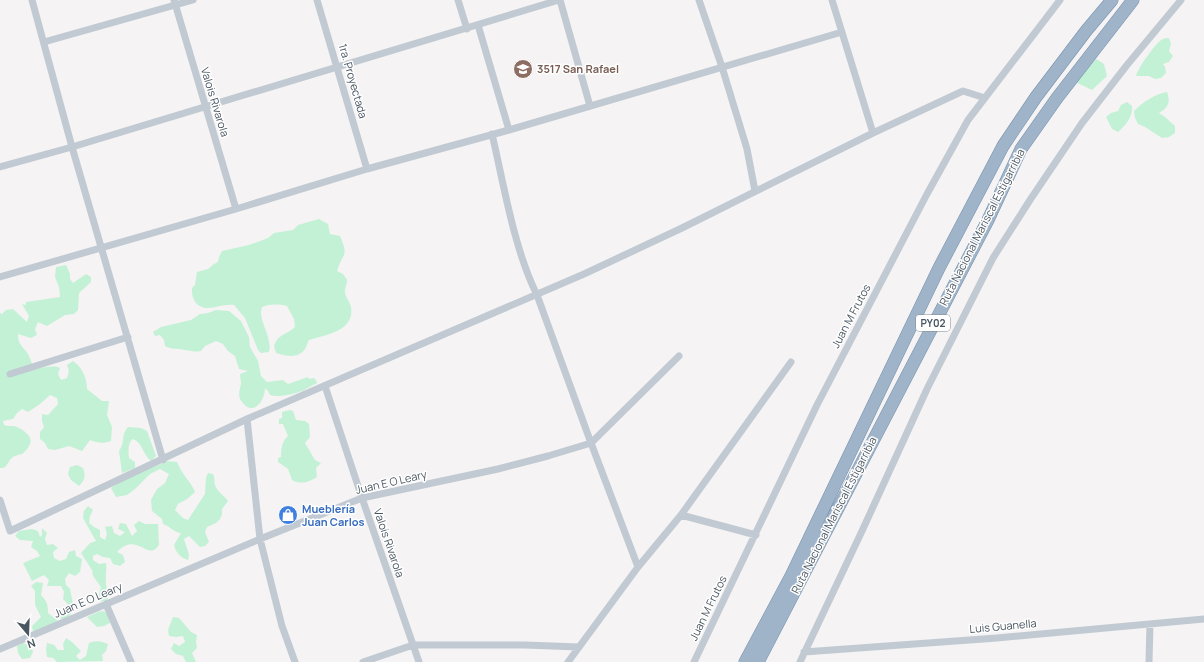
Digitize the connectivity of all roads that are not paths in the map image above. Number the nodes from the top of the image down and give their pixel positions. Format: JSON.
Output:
{"nodes":[{"id":1,"x":32,"y":0,"type":"edge"},
{"id":2,"x":193,"y":0,"type":"edge"},
{"id":3,"x":317,"y":0,"type":"edge"},
{"id":4,"x":458,"y":0,"type":"edge"},
{"id":5,"x":560,"y":0,"type":"edge"},
{"id":6,"x":699,"y":0,"type":"edge"},
{"id":7,"x":832,"y":0,"type":"edge"},
{"id":8,"x":1060,"y":0,"type":"edge"},
{"id":9,"x":1112,"y":0,"type":"edge"},
{"id":10,"x":1133,"y":0,"type":"edge"},
{"id":11,"x":1181,"y":0,"type":"edge"},
{"id":12,"x":175,"y":3,"type":"edge"},
{"id":13,"x":478,"y":25,"type":"junction"},
{"id":14,"x":467,"y":29,"type":"junction"},
{"id":15,"x":842,"y":32,"type":"junction"},
{"id":16,"x":44,"y":42,"type":"junction"},
{"id":17,"x":337,"y":66,"type":"junction"},
{"id":18,"x":722,"y":67,"type":"junction"},
{"id":19,"x":985,"y":98,"type":"junction"},
{"id":20,"x":590,"y":106,"type":"junction"},
{"id":21,"x":205,"y":107,"type":"junction"},
{"id":22,"x":509,"y":130,"type":"junction"},
{"id":23,"x":874,"y":133,"type":"junction"},
{"id":24,"x":492,"y":134,"type":"junction"},
{"id":25,"x":72,"y":147,"type":"junction"},
{"id":26,"x":0,"y":167,"type":"edge"},
{"id":27,"x":367,"y":169,"type":"junction"},
{"id":28,"x":755,"y":191,"type":"junction"},
{"id":29,"x":236,"y":209,"type":"junction"},
{"id":30,"x":102,"y":249,"type":"junction"},
{"id":31,"x":0,"y":277,"type":"edge"},
{"id":32,"x":537,"y":294,"type":"junction"},
{"id":33,"x":128,"y":337,"type":"junction"},
{"id":34,"x":679,"y":356,"type":"dead end"},
{"id":35,"x":791,"y":362,"type":"dead end"},
{"id":36,"x":10,"y":374,"type":"dead end"},
{"id":37,"x":326,"y":386,"type":"junction"},
{"id":38,"x":247,"y":419,"type":"junction"},
{"id":39,"x":591,"y":443,"type":"junction"},
{"id":40,"x":163,"y":460,"type":"junction"},
{"id":41,"x":362,"y":498,"type":"junction"},
{"id":42,"x":0,"y":500,"type":"edge"},
{"id":43,"x":681,"y":515,"type":"junction"},
{"id":44,"x":756,"y":535,"type":"junction"},
{"id":45,"x":260,"y":539,"type":"junction"},
{"id":46,"x":638,"y":567,"type":"junction"},
{"id":47,"x":106,"y":604,"type":"junction"},
{"id":48,"x":1204,"y":618,"type":"edge"},
{"id":49,"x":1150,"y":624,"type":"junction"},
{"id":50,"x":413,"y":645,"type":"junction"},
{"id":51,"x":579,"y":648,"type":"junction"},
{"id":52,"x":0,"y":649,"type":"edge"},
{"id":53,"x":804,"y":652,"type":"junction"},
{"id":54,"x":131,"y":662,"type":"edge"},
{"id":55,"x":295,"y":662,"type":"edge"},
{"id":56,"x":363,"y":662,"type":"edge"},
{"id":57,"x":418,"y":662,"type":"edge"},
{"id":58,"x":568,"y":662,"type":"edge"},
{"id":59,"x":694,"y":662,"type":"edge"},
{"id":60,"x":745,"y":662,"type":"edge"},
{"id":61,"x":758,"y":662,"type":"edge"},
{"id":62,"x":800,"y":662,"type":"edge"},
{"id":63,"x":1149,"y":662,"type":"edge"}],
"edges":[{"from":1,"to":16,"type":"street"},
{"from":2,"to":12,"type":"street"},
{"from":3,"to":17,"type":"street","name":"1ra. Proyectada"},
{"from":4,"to":14,"type":"street"},
{"from":5,"to":13,"type":"street"},
{"from":5,"to":20,"type":"street"},
{"from":6,"to":18,"type":"street"},
{"from":7,"to":15,"type":"street"},
{"from":8,"to":19,"type":"street","name":"Juan M Frutos"},
{"from":9,"to":60,"type":"highway","name":"Ruta Nacional Mariscal Estigarribia","number":"PY02"},
{"from":10,"to":61,"type":"highway","name":"Ruta Nacional Mariscal Estigarribia","number":"PY02"},
{"from":11,"to":53,"type":"street"},
{"from":12,"to":16,"type":"street"},
{"from":12,"to":21,"type":"street","name":"Valois Rivarola"},
{"from":13,"to":14,"type":"street"},
{"from":13,"to":22,"type":"street"},
{"from":14,"to":17,"type":"street"},
{"from":15,"to":18,"type":"street"},
{"from":15,"to":23,"type":"street"},
{"from":16,"to":25,"type":"street"},
{"from":17,"to":21,"type":"street"},
{"from":17,"to":27,"type":"street","name":"1ra. Proyectada"},
{"from":18,"to":20,"type":"street"},
{"from":18,"to":28,"type":"street"},
{"from":19,"to":23,"type":"street"},
{"from":19,"to":44,"type":"street","name":"Juan M Frutos"},
{"from":20,"to":22,"type":"street"},
{"from":21,"to":25,"type":"street"},
{"from":21,"to":29,"type":"street","name":"Valois Rivarola"},
{"from":22,"to":24,"type":"street"},
{"from":23,"to":28,"type":"street"},
{"from":24,"to":27,"type":"street"},
{"from":24,"to":32,"type":"street"},
{"from":25,"to":26,"type":"street"},
{"from":25,"to":30,"type":"street"},
{"from":27,"to":29,"type":"street"},
{"from":28,"to":32,"type":"street"},
{"from":29,"to":30,"type":"street"},
{"from":30,"to":31,"type":"street"},
{"from":30,"to":33,"type":"street"},
{"from":32,"to":37,"type":"street"},
{"from":32,"to":39,"type":"street"},
{"from":33,"to":36,"type":"street"},
{"from":33,"to":40,"type":"street"},
{"from":34,"to":39,"type":"street","name":"Juan E O Leary"},
{"from":35,"to":43,"type":"street"},
{"from":37,"to":38,"type":"street"},
{"from":37,"to":41,"type":"street","name":"Valois Rivarola"},
{"from":38,"to":40,"type":"street"},
{"from":38,"to":45,"type":"street"},
{"from":39,"to":41,"type":"street","name":"Juan E O Leary"},
{"from":39,"to":46,"type":"street"},
{"from":40,"to":42,"type":"street"},
{"from":41,"to":45,"type":"street","name":"Juan E O Leary"},
{"from":41,"to":50,"type":"street","name":"Valois Rivarola"},
{"from":43,"to":44,"type":"street"},
{"from":43,"to":46,"type":"street"},
{"from":44,"to":59,"type":"street","name":"Juan M Frutos"},
{"from":45,"to":47,"type":"street","name":"Juan E O Leary"},
{"from":45,"to":55,"type":"street"},
{"from":46,"to":51,"type":"street"},
{"from":47,"to":52,"type":"street","name":"Juan E O Leary"},
{"from":47,"to":54,"type":"street"},
{"from":48,"to":49,"type":"street","name":"Luis Guanella"},
{"from":49,"to":53,"type":"street","name":"Luis Guanella"},
{"from":49,"to":63,"type":"street"},
{"from":50,"to":51,"type":"street"},
{"from":50,"to":56,"type":"street"},
{"from":50,"to":57,"type":"street","name":"Valois Rivarola"},
{"from":51,"to":58,"type":"street"},
{"from":53,"to":62,"type":"street"}]}
